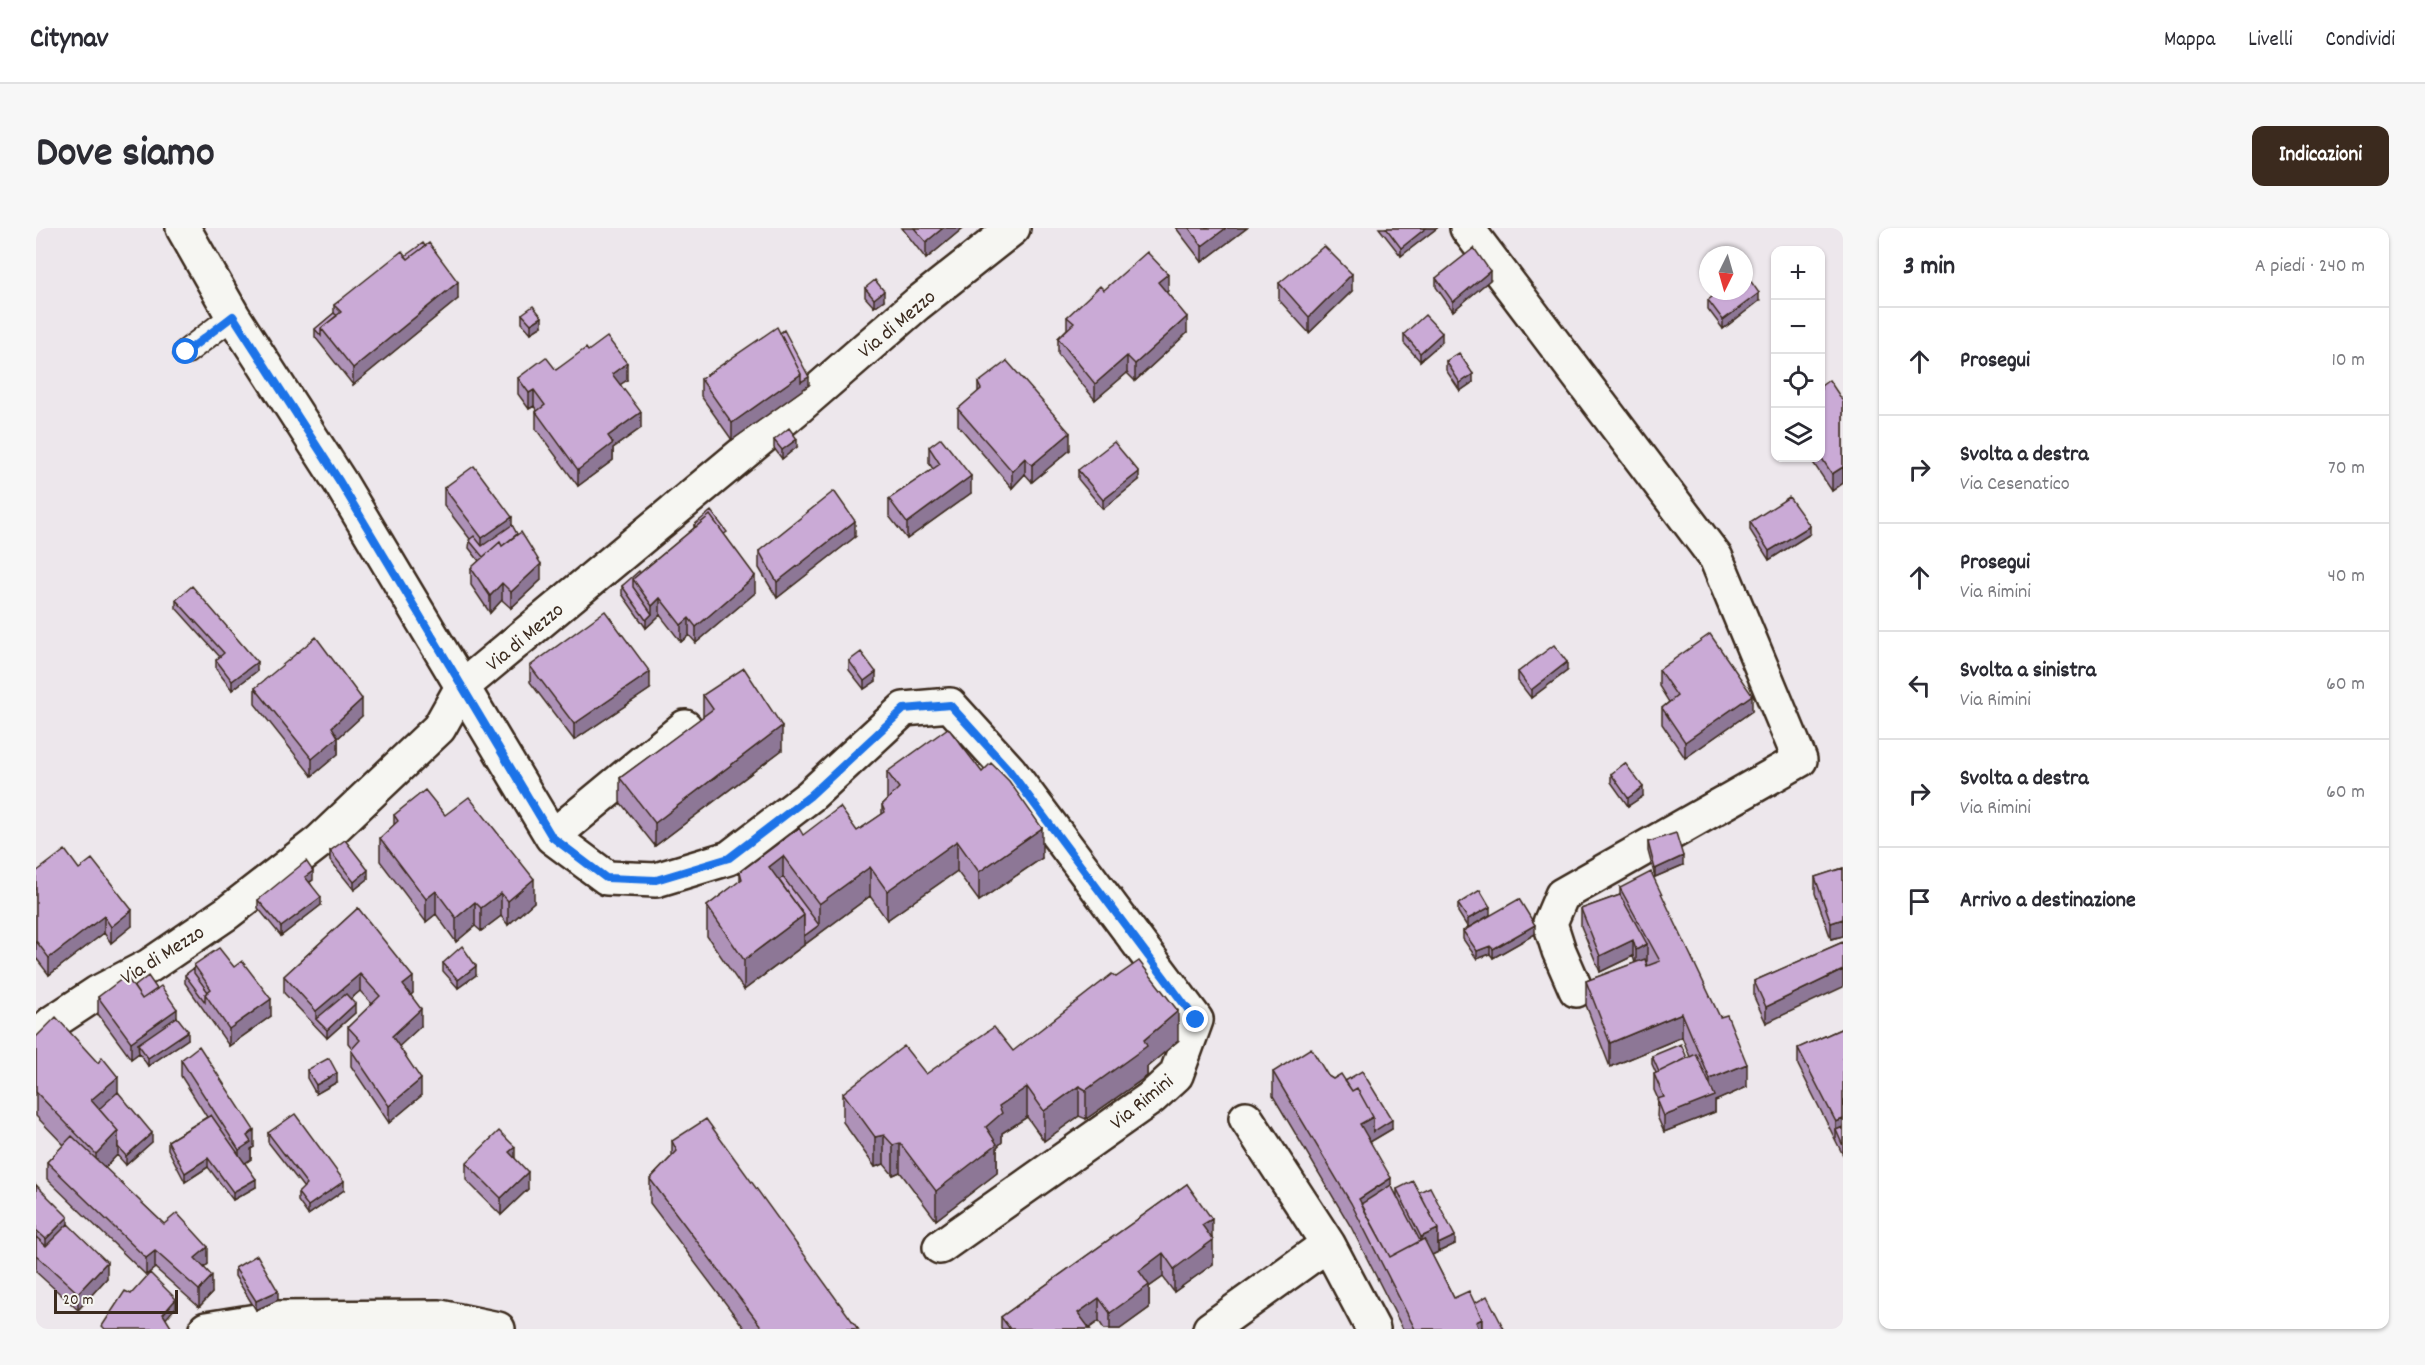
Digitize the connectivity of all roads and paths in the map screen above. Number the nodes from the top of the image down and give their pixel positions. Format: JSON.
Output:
{"nodes":[{"id":1,"x":183,"y":228,"type":"edge"},
{"id":2,"x":1014,"y":228,"type":"edge"},
{"id":3,"x":1467,"y":228,"type":"edge"},
{"id":4,"x":233,"y":316,"type":"junction"},
{"id":5,"x":186,"y":352,"type":"dead end"},
{"id":6,"x":462,"y":687,"type":"junction"},
{"id":7,"x":685,"y":727,"type":"edge"},
{"id":8,"x":552,"y":837,"type":"junction"},
{"id":9,"x":1576,"y":990,"type":"dead end"},
{"id":10,"x":36,"y":1037,"type":"edge"},
{"id":11,"x":1246,"y":1118,"type":"dead end"},
{"id":12,"x":1328,"y":1244,"type":"junction"},
{"id":13,"x":940,"y":1247,"type":"dead end"},
{"id":14,"x":206,"y":1329,"type":"edge"},
{"id":15,"x":498,"y":1329,"type":"edge"},
{"id":16,"x":1210,"y":1329,"type":"edge"},
{"id":17,"x":1373,"y":1329,"type":"edge"}],
"edges":[{"from":1,"to":4,"type":"street","name":"Via Rimini"},
{"from":2,"to":6,"type":"street","name":"Via di Mezzo"},
{"from":3,"to":9,"type":"street"},
{"from":4,"to":5,"type":"lane"},
{"from":4,"to":6,"type":"street","name":"Via Rimini"},
{"from":6,"to":8,"type":"street","name":"Via Rimini"},
{"from":6,"to":10,"type":"street","name":"Via di Mezzo"},
{"from":7,"to":8,"type":"street"},
{"from":8,"to":13,"type":"street","name":"Via Rimini"},
{"from":11,"to":12,"type":"street"},
{"from":12,"to":16,"type":"street"},
{"from":12,"to":17,"type":"street"},
{"from":14,"to":15,"type":"street"}]}
